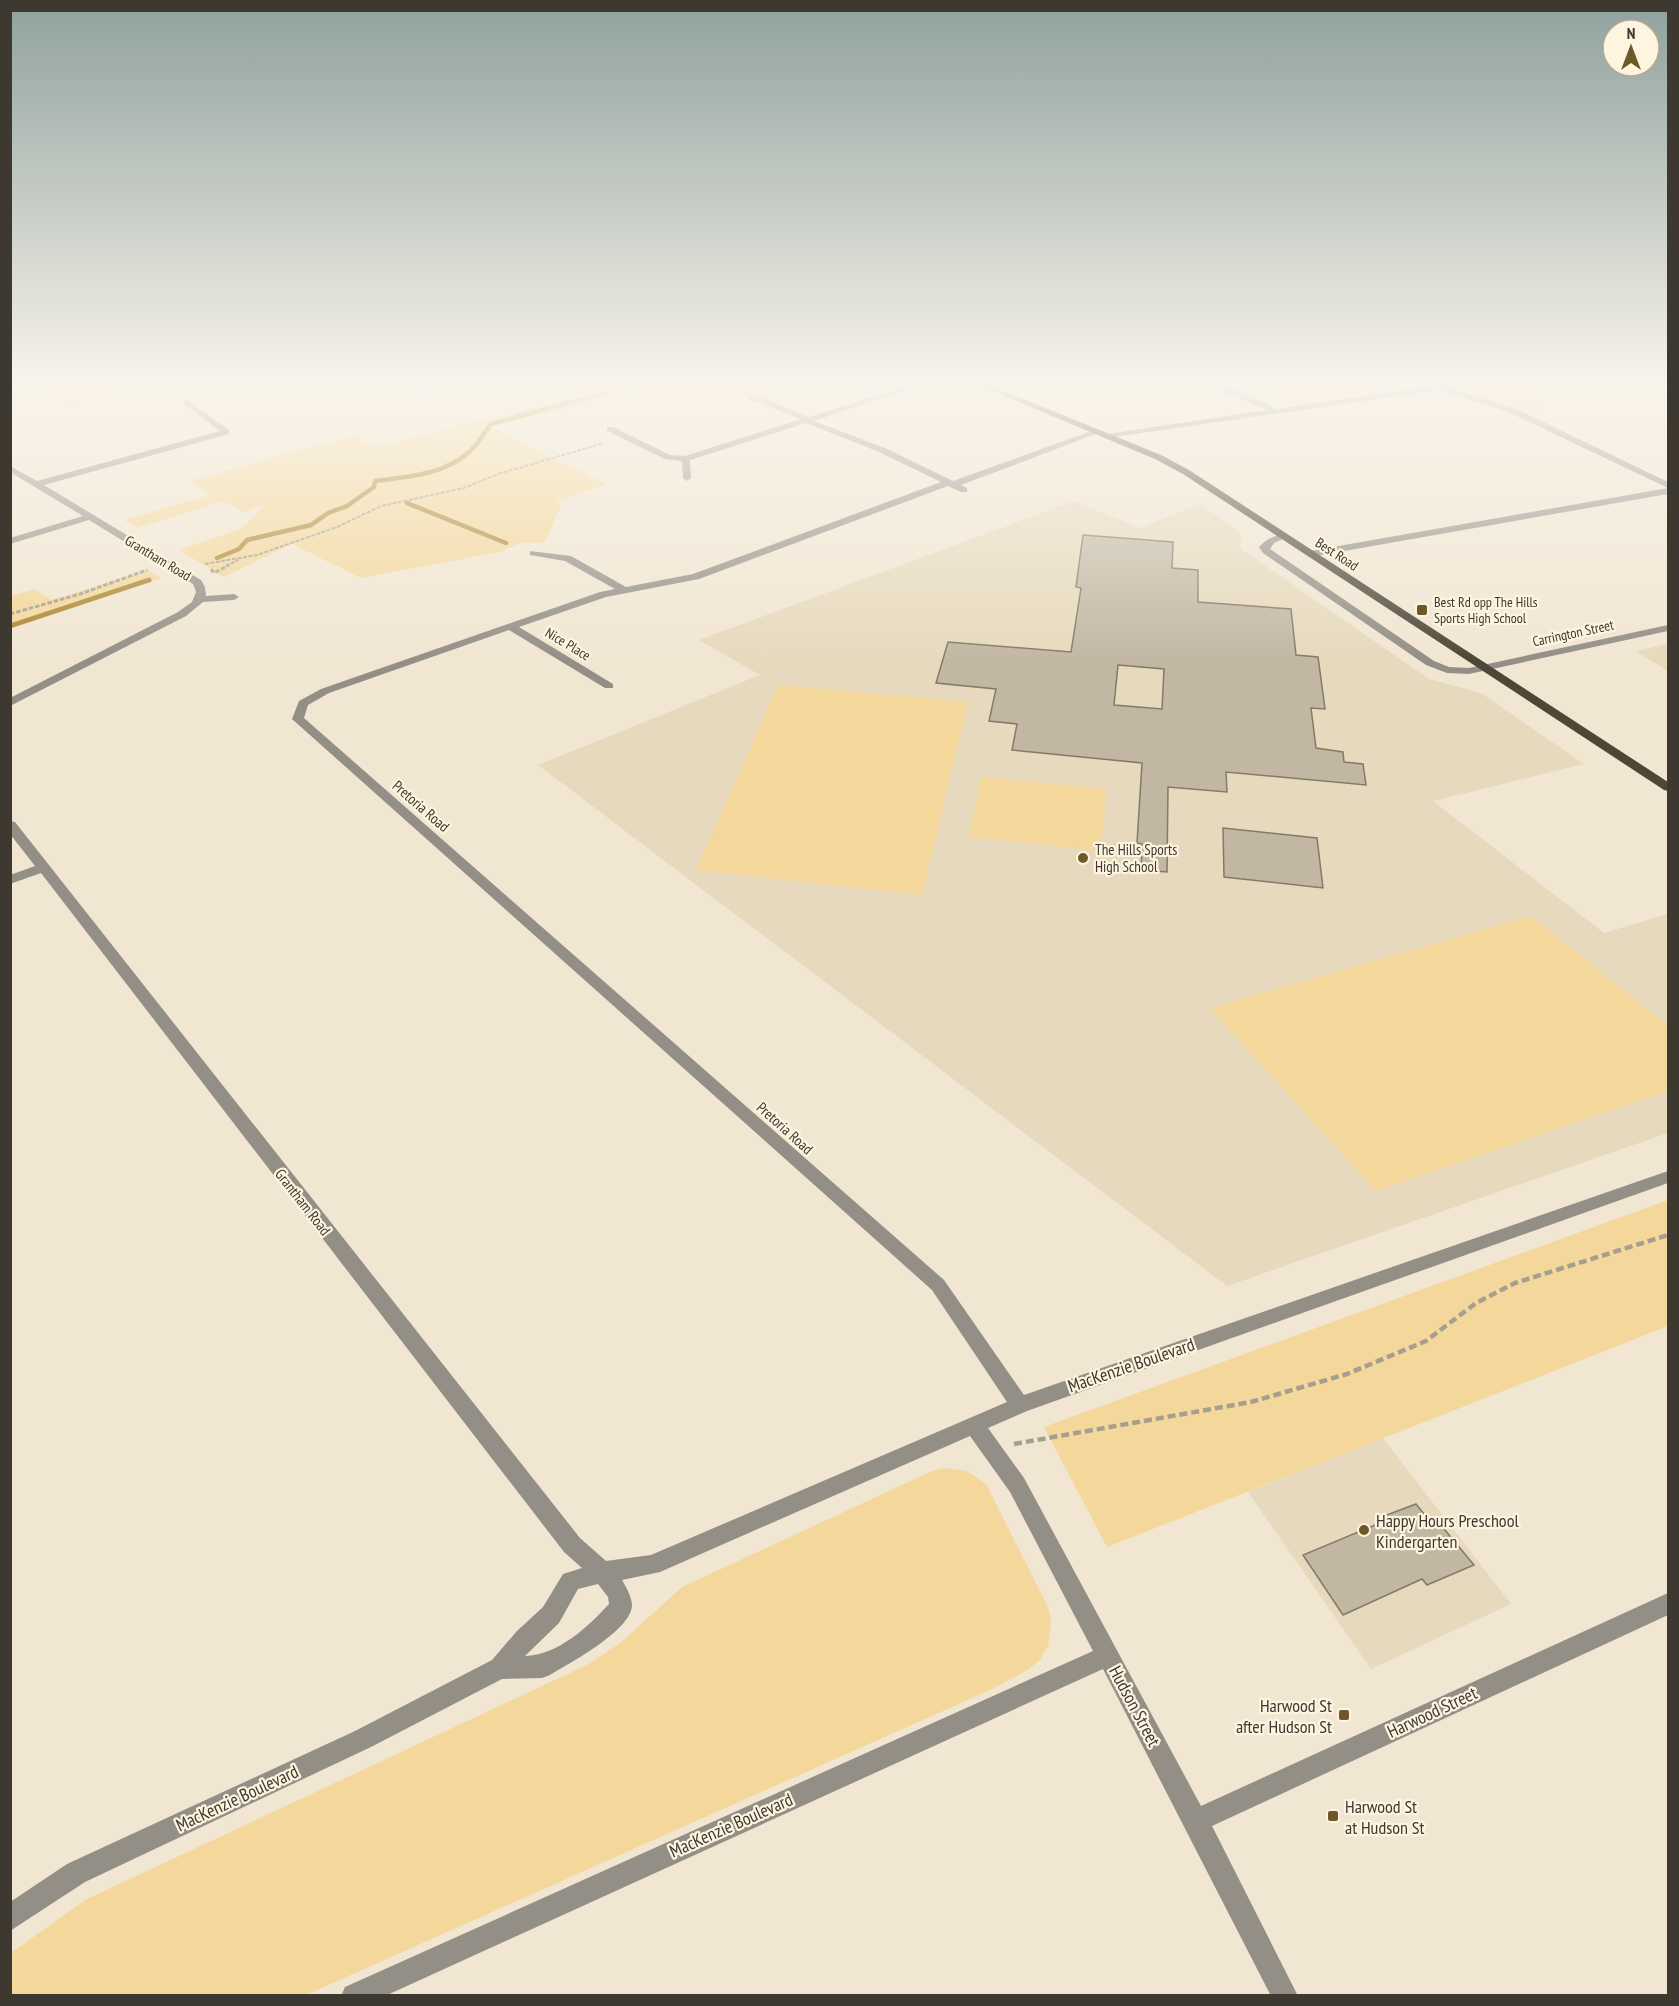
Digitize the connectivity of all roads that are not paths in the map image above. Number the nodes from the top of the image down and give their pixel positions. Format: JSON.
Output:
{"nodes":[{"id":1,"x":21,"y":475,"type":"edge"},
{"id":2,"x":70,"y":475,"type":"edge"},
{"id":3,"x":687,"y":475,"type":"edge"},
{"id":4,"x":931,"y":475,"type":"edge"},
{"id":5,"x":976,"y":475,"type":"edge"},
{"id":6,"x":1190,"y":475,"type":"edge"},
{"id":7,"x":1646,"y":475,"type":"edge"},
{"id":8,"x":687,"y":478,"type":"dead end"},
{"id":9,"x":36,"y":484,"type":"junction"},
{"id":10,"x":949,"y":484,"type":"junction"},
{"id":11,"x":1668,"y":485,"type":"edge"},
{"id":12,"x":964,"y":490,"type":"dead end"},
{"id":13,"x":1668,"y":491,"type":"edge"},
{"id":14,"x":91,"y":517,"type":"junction"},
{"id":15,"x":1284,"y":536,"type":"junction"},
{"id":16,"x":10,"y":541,"type":"edge"},
{"id":17,"x":533,"y":553,"type":"dead end"},
{"id":18,"x":1310,"y":554,"type":"junction"},
{"id":19,"x":622,"y":589,"type":"junction"},
{"id":20,"x":234,"y":597,"type":"dead end"},
{"id":21,"x":201,"y":598,"type":"junction"},
{"id":22,"x":511,"y":627,"type":"junction"},
{"id":23,"x":1668,"y":628,"type":"edge"},
{"id":24,"x":1484,"y":668,"type":"junction"},
{"id":25,"x":609,"y":686,"type":"dead end"},
{"id":26,"x":10,"y":703,"type":"edge"},
{"id":27,"x":1668,"y":787,"type":"edge"},
{"id":28,"x":10,"y":825,"type":"edge"},
{"id":29,"x":43,"y":868,"type":"junction"},
{"id":30,"x":10,"y":880,"type":"edge"},
{"id":31,"x":1668,"y":1177,"type":"edge"},
{"id":32,"x":1020,"y":1405,"type":"junction"},
{"id":33,"x":973,"y":1424,"type":"junction"},
{"id":34,"x":603,"y":1572,"type":"junction"},
{"id":35,"x":1668,"y":1604,"type":"edge"},
{"id":36,"x":1108,"y":1655,"type":"junction"},
{"id":37,"x":500,"y":1668,"type":"junction"},
{"id":38,"x":1196,"y":1821,"type":"junction"},
{"id":39,"x":10,"y":1918,"type":"edge"},
{"id":40,"x":354,"y":1995,"type":"edge"},
{"id":41,"x":1285,"y":1995,"type":"edge"}],
"edges":[{"from":1,"to":9,"type":"street","name":"Grantham Road"},
{"from":2,"to":9,"type":"street"},
{"from":3,"to":8,"type":"street"},
{"from":4,"to":10,"type":"street"},
{"from":5,"to":10,"type":"street","name":"Pretoria Road"},
{"from":6,"to":15,"type":"main road","name":"Best Road"},
{"from":7,"to":11,"type":"street"},
{"from":9,"to":14,"type":"street","name":"Grantham Road"},
{"from":10,"to":12,"type":"street"},
{"from":10,"to":19,"type":"street","name":"Pretoria Road"},
{"from":13,"to":18,"type":"street"},
{"from":14,"to":16,"type":"street"},
{"from":14,"to":21,"type":"street","name":"Grantham Road"},
{"from":15,"to":18,"type":"main road","name":"Best Road"},
{"from":15,"to":24,"type":"street","name":"Carrington Street"},
{"from":17,"to":19,"type":"street"},
{"from":18,"to":24,"type":"main road","name":"Best Road"},
{"from":19,"to":22,"type":"street","name":"Pretoria Road"},
{"from":20,"to":21,"type":"street","name":"Grantham Road"},
{"from":21,"to":26,"type":"street","name":"Grantham Road"},
{"from":22,"to":25,"type":"street","name":"Nice Place"},
{"from":22,"to":32,"type":"street","name":"Pretoria Road"},
{"from":23,"to":24,"type":"street","name":"Carrington Street"},
{"from":24,"to":27,"type":"main road","name":"Best Road"},
{"from":28,"to":29,"type":"street","name":"Grantham Road"},
{"from":29,"to":30,"type":"street"},
{"from":29,"to":34,"type":"street","name":"Grantham Road"},
{"from":31,"to":32,"type":"street","name":"MacKenzie Boulevard"},
{"from":32,"to":33,"type":"street","name":"MacKenzie Boulevard"},
{"from":33,"to":34,"type":"street","name":"MacKenzie Boulevard"},
{"from":33,"to":36,"type":"street","name":"Hudson Street"},
{"from":34,"to":37,"type":"street","name":"MacKenzie Boulevard"},
{"from":34,"to":37,"type":"street","name":"MacKenzie Boulevard"},
{"from":35,"to":38,"type":"street","name":"Harwood Street"},
{"from":36,"to":38,"type":"street","name":"Hudson Street"},
{"from":36,"to":40,"type":"street","name":"MacKenzie Boulevard"},
{"from":37,"to":39,"type":"street","name":"MacKenzie Boulevard"},
{"from":38,"to":41,"type":"street","name":"Hudson Street"}]}
